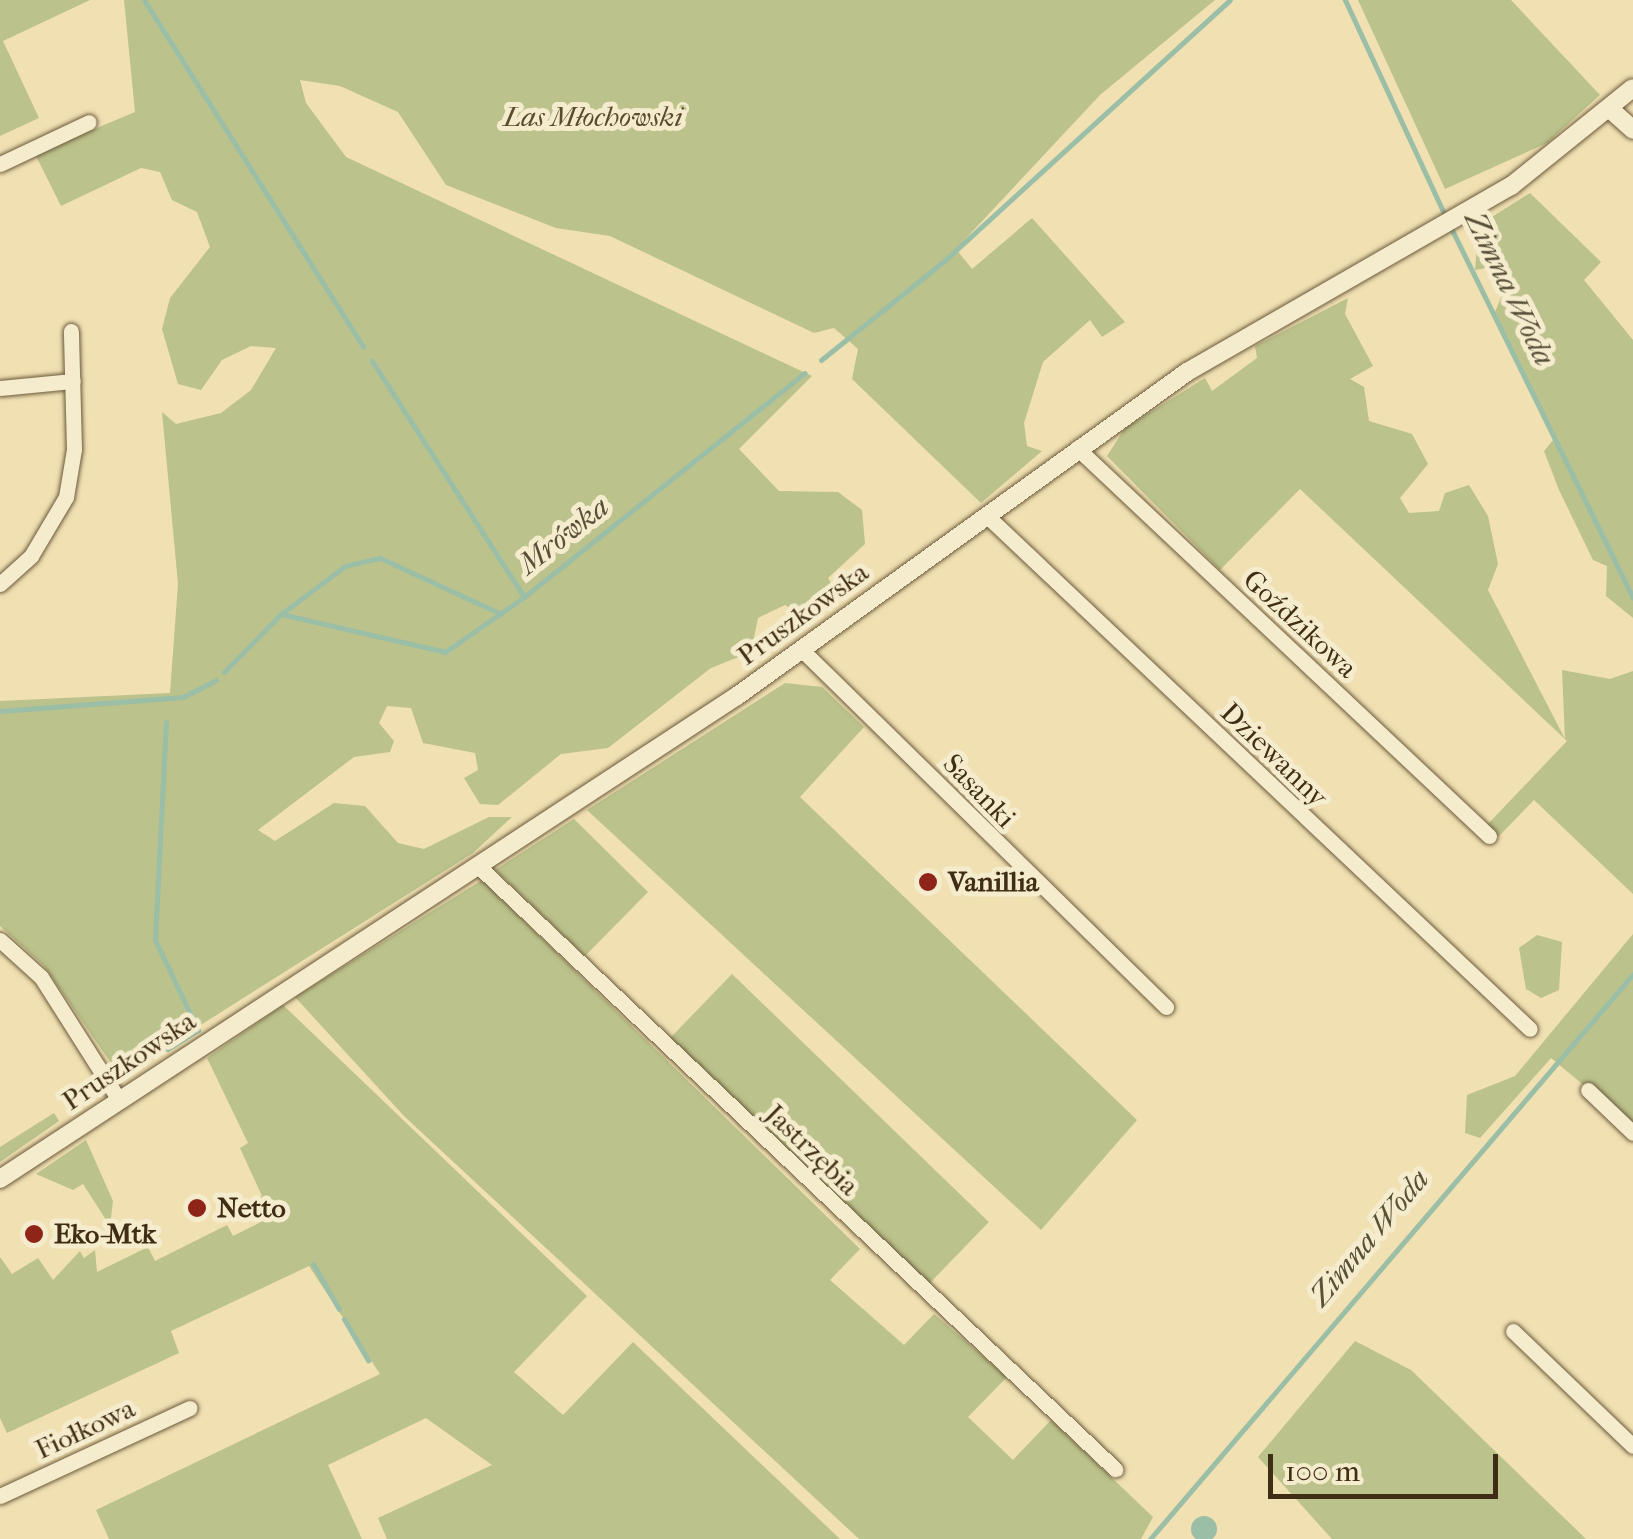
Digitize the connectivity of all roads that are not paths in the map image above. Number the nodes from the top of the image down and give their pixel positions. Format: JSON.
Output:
{"nodes":[{"id":1,"x":1633,"y":88,"type":"edge"},
{"id":2,"x":1610,"y":108,"type":"junction"},
{"id":3,"x":90,"y":122,"type":"dead end"},
{"id":4,"x":1633,"y":130,"type":"edge"},
{"id":5,"x":0,"y":164,"type":"edge"},
{"id":6,"x":71,"y":331,"type":"dead end"},
{"id":7,"x":73,"y":381,"type":"junction"},
{"id":8,"x":0,"y":388,"type":"edge"},
{"id":9,"x":1078,"y":448,"type":"junction"},
{"id":10,"x":986,"y":515,"type":"junction"},
{"id":11,"x":0,"y":584,"type":"edge"},
{"id":12,"x":802,"y":650,"type":"junction"},
{"id":13,"x":1489,"y":836,"type":"dead end"},
{"id":14,"x":476,"y":865,"type":"junction"},
{"id":15,"x":0,"y":940,"type":"edge"},
{"id":16,"x":1166,"y":1007,"type":"dead end"},
{"id":17,"x":1530,"y":1029,"type":"dead end"},
{"id":18,"x":1588,"y":1090,"type":"dead end"},
{"id":19,"x":120,"y":1100,"type":"junction"},
{"id":20,"x":1633,"y":1133,"type":"edge"},
{"id":21,"x":0,"y":1178,"type":"edge"},
{"id":22,"x":1513,"y":1331,"type":"dead end"},
{"id":23,"x":190,"y":1408,"type":"dead end"},
{"id":24,"x":1633,"y":1446,"type":"edge"},
{"id":25,"x":1114,"y":1469,"type":"dead end"},
{"id":26,"x":0,"y":1496,"type":"edge"}],
"edges":[{"from":1,"to":2,"type":"street","name":"Pruszkowska"},
{"from":2,"to":4,"type":"street"},
{"from":2,"to":9,"type":"street","name":"Pruszkowska"},
{"from":3,"to":5,"type":"street"},
{"from":6,"to":7,"type":"street"},
{"from":7,"to":8,"type":"street"},
{"from":7,"to":11,"type":"street"},
{"from":9,"to":10,"type":"street","name":"Pruszkowska"},
{"from":9,"to":13,"type":"street","name":"Goździkowa"},
{"from":10,"to":12,"type":"street","name":"Pruszkowska"},
{"from":10,"to":17,"type":"street","name":"Dziewanny"},
{"from":12,"to":14,"type":"street","name":"Pruszkowska"},
{"from":12,"to":16,"type":"street","name":"Sasanki"},
{"from":14,"to":19,"type":"street","name":"Pruszkowska"},
{"from":14,"to":25,"type":"street","name":"Jastrzębia"},
{"from":15,"to":19,"type":"street"},
{"from":18,"to":20,"type":"street"},
{"from":19,"to":21,"type":"street","name":"Pruszkowska"},
{"from":22,"to":24,"type":"street"},
{"from":23,"to":26,"type":"street","name":"Fiołkowa"}]}
